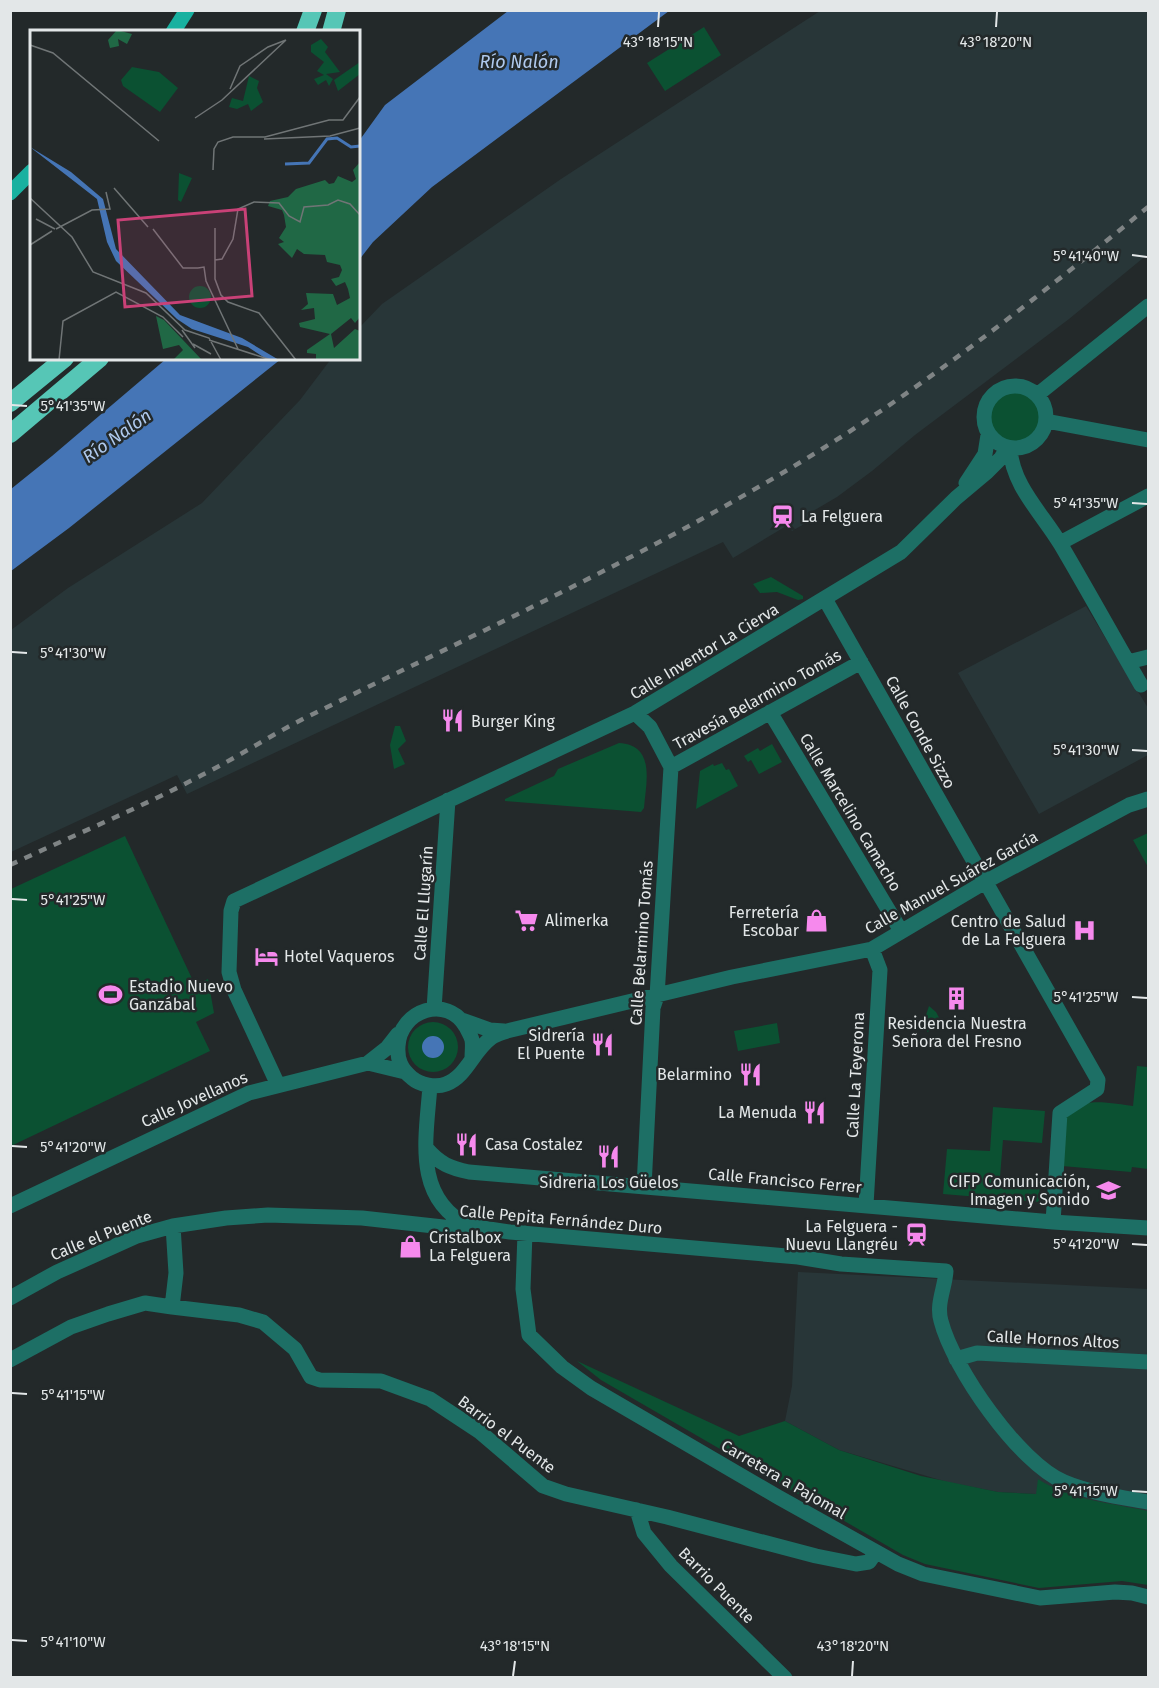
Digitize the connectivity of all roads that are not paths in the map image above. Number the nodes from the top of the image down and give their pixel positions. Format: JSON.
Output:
{"nodes":[{"id":1,"x":188,"y":10,"type":"edge"},
{"id":2,"x":312,"y":10,"type":"edge"},
{"id":3,"x":337,"y":10,"type":"edge"},
{"id":4,"x":174,"y":30,"type":"edge"},
{"id":5,"x":306,"y":30,"type":"edge"},
{"id":6,"x":332,"y":30,"type":"edge"},
{"id":7,"x":30,"y":173,"type":"edge"},
{"id":8,"x":10,"y":194,"type":"edge"},
{"id":9,"x":1149,"y":306,"type":"edge"},
{"id":10,"x":63,"y":360,"type":"edge"},
{"id":11,"x":98,"y":360,"type":"edge"},
{"id":12,"x":1037,"y":395,"type":"junction"},
{"id":13,"x":10,"y":403,"type":"edge"},
{"id":14,"x":1046,"y":421,"type":"junction"},
{"id":15,"x":10,"y":434,"type":"edge"},
{"id":16,"x":988,"y":435,"type":"junction"},
{"id":17,"x":1149,"y":440,"type":"edge"},
{"id":18,"x":1008,"y":448,"type":"junction"},
{"id":19,"x":987,"y":472,"type":"junction"},
{"id":20,"x":1017,"y":479,"type":"junction"},
{"id":21,"x":1149,"y":496,"type":"edge"},
{"id":22,"x":956,"y":498,"type":"junction"},
{"id":23,"x":1060,"y":543,"type":"junction"},
{"id":24,"x":825,"y":599,"type":"junction"},
{"id":25,"x":1149,"y":657,"type":"edge"},
{"id":26,"x":861,"y":662,"type":"junction"},
{"id":27,"x":1128,"y":662,"type":"junction"},
{"id":28,"x":1141,"y":685,"type":"dead end"},
{"id":29,"x":770,"y":712,"type":"junction"},
{"id":30,"x":635,"y":713,"type":"junction"},
{"id":31,"x":671,"y":767,"type":"junction"},
{"id":32,"x":1149,"y":799,"type":"edge"},
{"id":33,"x":448,"y":800,"type":"junction"},
{"id":34,"x":985,"y":882,"type":"junction"},
{"id":35,"x":901,"y":932,"type":"junction"},
{"id":36,"x":872,"y":948,"type":"junction"},
{"id":37,"x":657,"y":996,"type":"junction"},
{"id":38,"x":434,"y":1009,"type":"junction"},
{"id":39,"x":462,"y":1020,"type":"junction"},
{"id":40,"x":507,"y":1031,"type":"junction"},
{"id":41,"x":399,"y":1034,"type":"junction"},
{"id":42,"x":472,"y":1058,"type":"junction"},
{"id":43,"x":368,"y":1063,"type":"junction"},
{"id":44,"x":405,"y":1072,"type":"junction"},
{"id":45,"x":278,"y":1085,"type":"junction"},
{"id":46,"x":430,"y":1086,"type":"junction"},
{"id":47,"x":427,"y":1149,"type":"junction"},
{"id":48,"x":644,"y":1186,"type":"junction"},
{"id":49,"x":439,"y":1203,"type":"junction"},
{"id":50,"x":866,"y":1205,"type":"junction"},
{"id":51,"x":10,"y":1206,"type":"edge"},
{"id":52,"x":1053,"y":1222,"type":"junction"},
{"id":53,"x":422,"y":1225,"type":"junction"},
{"id":54,"x":173,"y":1226,"type":"junction"},
{"id":55,"x":470,"y":1226,"type":"junction"},
{"id":56,"x":1149,"y":1228,"type":"edge"},
{"id":57,"x":525,"y":1233,"type":"junction"},
{"id":58,"x":926,"y":1271,"type":"junction"},
{"id":59,"x":941,"y":1294,"type":"junction"},
{"id":60,"x":10,"y":1298,"type":"edge"},
{"id":61,"x":172,"y":1307,"type":"junction"},
{"id":62,"x":10,"y":1359,"type":"edge"},
{"id":63,"x":956,"y":1359,"type":"junction"},
{"id":64,"x":1149,"y":1362,"type":"edge"},
{"id":65,"x":1149,"y":1502,"type":"edge"},
{"id":66,"x":637,"y":1510,"type":"junction"},
{"id":67,"x":876,"y":1552,"type":"junction"},
{"id":68,"x":1149,"y":1597,"type":"edge"},
{"id":69,"x":785,"y":1677,"type":"edge"}],
"edges":[{"from":1,"to":4,"type":"main road"},
{"from":2,"to":5,"type":"highway"},
{"from":3,"to":6,"type":"highway"},
{"from":7,"to":8,"type":"main road"},
{"from":9,"to":12,"type":"street"},
{"from":10,"to":13,"type":"highway"},
{"from":11,"to":15,"type":"highway"},
{"from":12,"to":14,"type":"street"},
{"from":12,"to":16,"type":"street"},
{"from":14,"to":17,"type":"street"},
{"from":14,"to":18,"type":"street"},
{"from":16,"to":18,"type":"street"},
{"from":16,"to":22,"type":"street","name":"Calle Inventor La Cierva"},
{"from":18,"to":19,"type":"street","name":"Calle Inventor La Cierva"},
{"from":18,"to":20,"type":"street"},
{"from":19,"to":20,"type":"street"},
{"from":19,"to":22,"type":"street","name":"Calle Inventor La Cierva"},
{"from":20,"to":23,"type":"street"},
{"from":21,"to":23,"type":"street"},
{"from":22,"to":24,"type":"street","name":"Calle Inventor La Cierva"},
{"from":23,"to":27,"type":"street"},
{"from":24,"to":26,"type":"street","name":"Calle Conde Sizzo"},
{"from":24,"to":30,"type":"street","name":"Calle Inventor La Cierva"},
{"from":25,"to":27,"type":"street"},
{"from":26,"to":29,"type":"street","name":"Travesía Belarmino Tomás"},
{"from":26,"to":34,"type":"street","name":"Calle Conde Sizzo"},
{"from":27,"to":28,"type":"street"},
{"from":29,"to":31,"type":"street","name":"Travesía Belarmino Tomás"},
{"from":29,"to":35,"type":"street","name":"Calle Marcelino Camacho"},
{"from":30,"to":31,"type":"street"},
{"from":30,"to":33,"type":"street","name":"Calle Inventor La Cierva"},
{"from":31,"to":37,"type":"street","name":"Calle Belarmino Tomás"},
{"from":32,"to":34,"type":"street","name":"Calle Manuel Suárez García"},
{"from":33,"to":38,"type":"street","name":"Calle El Llugarín"},
{"from":33,"to":45,"type":"street","name":"Calle Inventor La Cierva"},
{"from":34,"to":35,"type":"street","name":"Calle Manuel Suárez García"},
{"from":34,"to":52,"type":"street","name":"Calle Conde Sizzo"},
{"from":35,"to":36,"type":"street","name":"Calle Manuel Suárez García"},
{"from":36,"to":37,"type":"street","name":"Calle Manuel Suárez García"},
{"from":36,"to":50,"type":"street","name":"Calle La Teyerona"},
{"from":37,"to":40,"type":"street","name":"Calle Manuel Suárez García"},
{"from":37,"to":48,"type":"street","name":"Calle Belarmino Tomás"},
{"from":38,"to":39,"type":"street"},
{"from":38,"to":41,"type":"street"},
{"from":39,"to":40,"type":"street"},
{"from":39,"to":42,"type":"street"},
{"from":40,"to":42,"type":"street"},
{"from":41,"to":43,"type":"street","name":"Calle Jovellanos"},
{"from":41,"to":44,"type":"street"},
{"from":42,"to":46,"type":"street"},
{"from":43,"to":44,"type":"street","name":"Calle Jovellanos"},
{"from":43,"to":45,"type":"street","name":"Calle Jovellanos"},
{"from":44,"to":46,"type":"street"},
{"from":45,"to":51,"type":"street","name":"Calle Jovellanos"},
{"from":46,"to":47,"type":"street"},
{"from":47,"to":48,"type":"street","name":"Calle Francisco Ferrer"},
{"from":47,"to":49,"type":"street"},
{"from":48,"to":50,"type":"street","name":"Calle Francisco Ferrer"},
{"from":49,"to":53,"type":"street"},
{"from":49,"to":55,"type":"street"},
{"from":50,"to":52,"type":"street","name":"Calle Francisco Ferrer"},
{"from":52,"to":56,"type":"street","name":"Calle Francisco Ferrer"},
{"from":53,"to":54,"type":"street","name":"Calle Pepita Fernández Duro"},
{"from":53,"to":55,"type":"street","name":"Calle Pepita Fernández Duro"},
{"from":54,"to":60,"type":"street","name":"Calle el Puente"},
{"from":54,"to":61,"type":"street","name":"Calle el Puente"},
{"from":55,"to":57,"type":"street","name":"Calle Pepita Fernández Duro"},
{"from":57,"to":58,"type":"street","name":"Calle Pepita Fernández Duro"},
{"from":57,"to":67,"type":"street","name":"Carretera a Pajomal"},
{"from":58,"to":59,"type":"street"},
{"from":58,"to":59,"type":"street","name":"Calle Pepita Fernández Duro"},
{"from":59,"to":63,"type":"street"},
{"from":61,"to":62,"type":"street"},
{"from":61,"to":66,"type":"street","name":"Barrio el Puente"},
{"from":63,"to":64,"type":"street","name":"Calle Hornos Altos"},
{"from":63,"to":65,"type":"street"},
{"from":66,"to":67,"type":"street","name":"Barrio el Puente"},
{"from":66,"to":69,"type":"street","name":"Barrio Puente"},
{"from":67,"to":68,"type":"street","name":"Carretera a Pajomal"}]}
